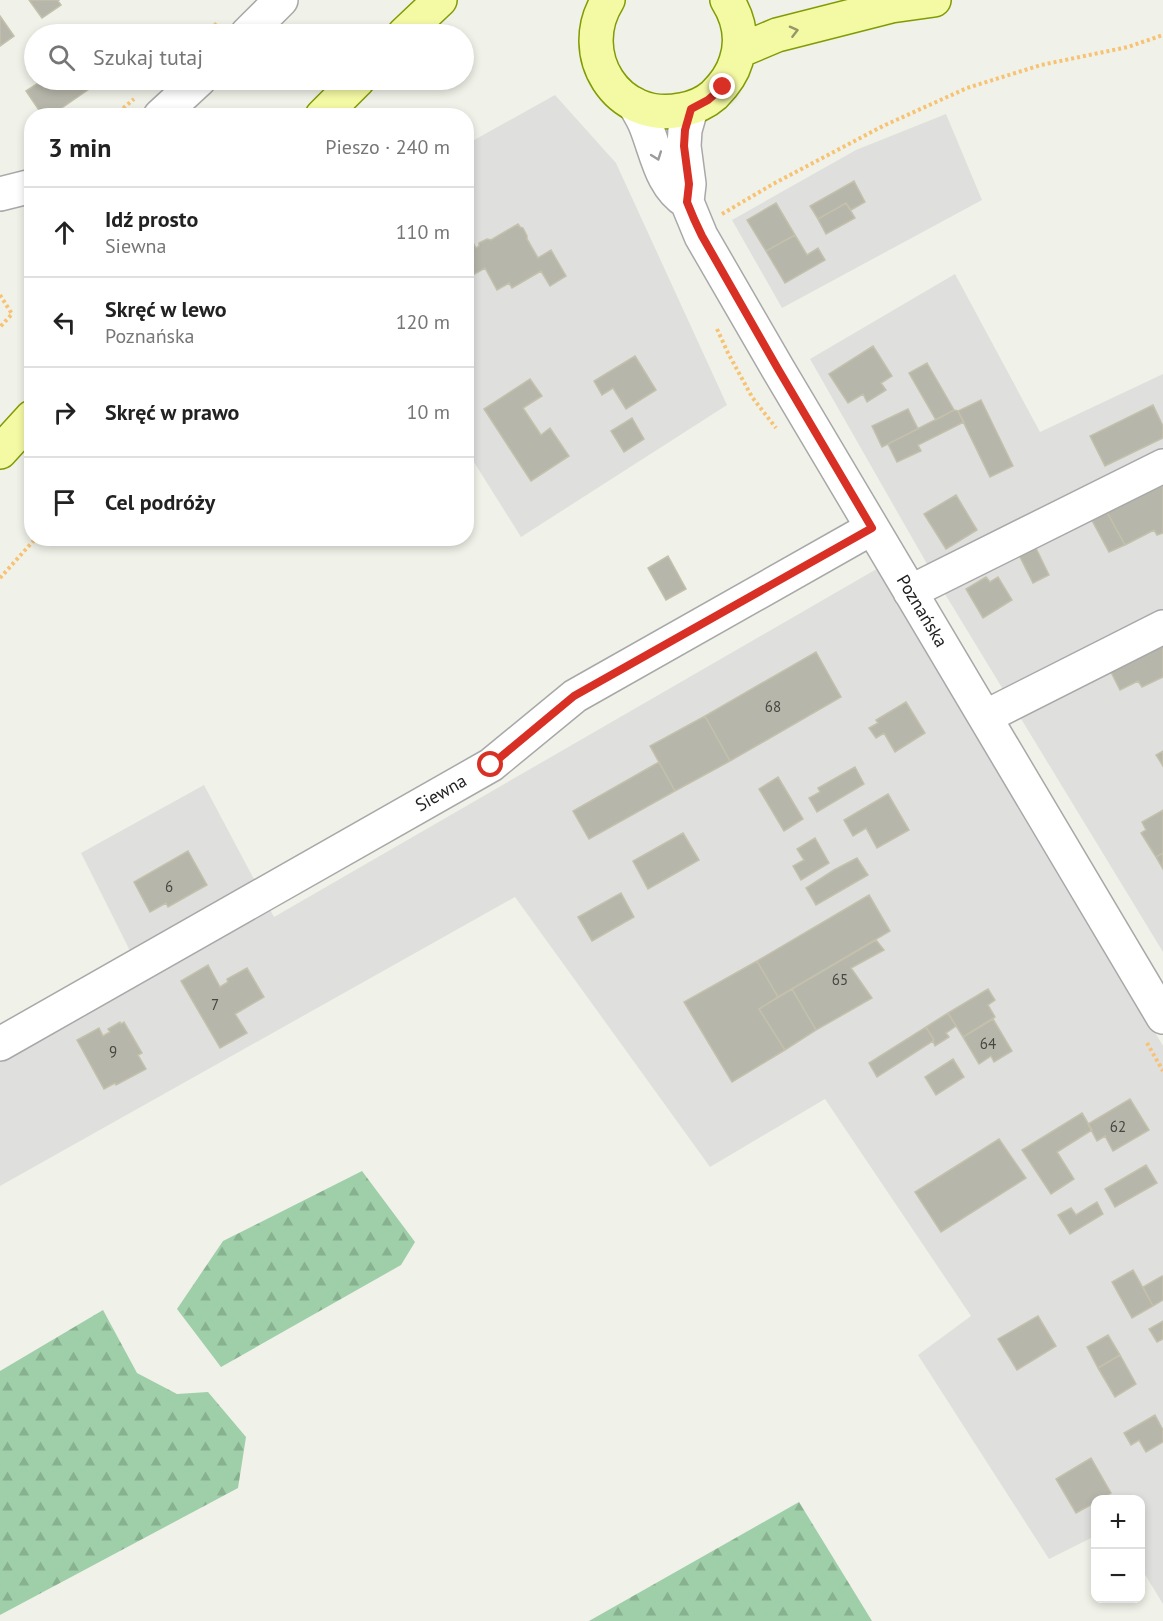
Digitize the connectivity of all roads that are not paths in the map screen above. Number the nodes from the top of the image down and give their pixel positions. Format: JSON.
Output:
{"nodes":[{"id":1,"x":281,"y":0,"type":"edge"},
{"id":2,"x":440,"y":0,"type":"edge"},
{"id":3,"x":608,"y":0,"type":"edge"},
{"id":4,"x":727,"y":0,"type":"edge"},
{"id":5,"x":934,"y":0,"type":"edge"},
{"id":6,"x":257,"y":24,"type":"edge"},
{"id":7,"x":415,"y":24,"type":"edge"},
{"id":8,"x":739,"y":51,"type":"junction"},
{"id":9,"x":188,"y":90,"type":"edge"},
{"id":10,"x":348,"y":90,"type":"edge"},
{"id":11,"x":634,"y":104,"type":"junction"},
{"id":12,"x":169,"y":108,"type":"edge"},
{"id":13,"x":330,"y":108,"type":"edge"},
{"id":14,"x":691,"y":109,"type":"junction"},
{"id":15,"x":24,"y":188,"type":"edge"},
{"id":16,"x":0,"y":194,"type":"edge"},
{"id":17,"x":693,"y":215,"type":"junction"},
{"id":18,"x":24,"y":426,"type":"edge"},
{"id":19,"x":0,"y":452,"type":"edge"},
{"id":20,"x":1163,"y":466,"type":"edge"},
{"id":21,"x":872,"y":528,"type":"junction"},
{"id":22,"x":910,"y":592,"type":"junction"},
{"id":23,"x":1163,"y":627,"type":"edge"},
{"id":24,"x":984,"y":717,"type":"junction"},
{"id":25,"x":1163,"y":1017,"type":"edge"},
{"id":26,"x":0,"y":1044,"type":"edge"}],
"edges":[{"from":1,"to":6,"type":"street"},
{"from":2,"to":7,"type":"main road"},
{"from":3,"to":11,"type":"main road"},
{"from":4,"to":8,"type":"main road"},
{"from":8,"to":5,"type":"main road","one_way":true},
{"from":8,"to":14,"type":"main road"},
{"from":9,"to":12,"type":"street"},
{"from":10,"to":13,"type":"main road"},
{"from":11,"to":14,"type":"main road"},
{"from":11,"to":17,"type":"street","name":"Poznańska","one_way":true},
{"from":14,"to":17,"type":"street"},
{"from":15,"to":16,"type":"street"},
{"from":17,"to":21,"type":"street","name":"Poznańska"},
{"from":18,"to":19,"type":"main road"},
{"from":20,"to":22,"type":"street"},
{"from":21,"to":22,"type":"street","name":"Poznańska"},
{"from":21,"to":26,"type":"street","name":"Siewna"},
{"from":22,"to":24,"type":"street","name":"Poznańska"},
{"from":23,"to":24,"type":"street"},
{"from":24,"to":25,"type":"street","name":"Poznańska"}]}
